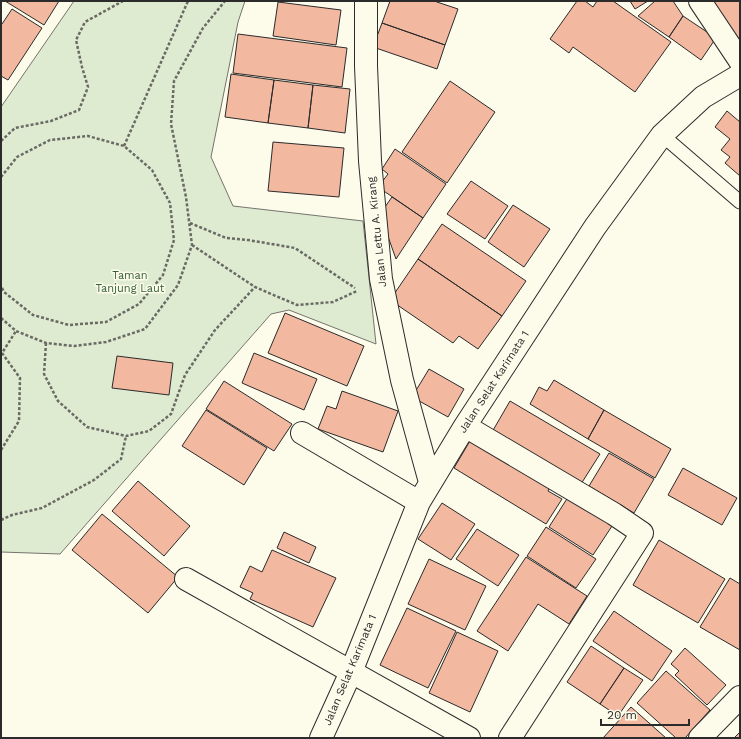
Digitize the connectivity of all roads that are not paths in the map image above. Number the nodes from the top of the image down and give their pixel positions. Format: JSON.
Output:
{"nodes":[{"id":1,"x":366,"y":1,"type":"edge"},
{"id":2,"x":700,"y":1,"type":"edge"},
{"id":3,"x":740,"y":61,"type":"edge"},
{"id":4,"x":740,"y":75,"type":"edge"},
{"id":5,"x":662,"y":135,"type":"junction"},
{"id":6,"x":740,"y":202,"type":"edge"},
{"id":7,"x":465,"y":426,"type":"junction"},
{"id":8,"x":302,"y":433,"type":"dead end"},
{"id":9,"x":430,"y":482,"type":"junction"},
{"id":10,"x":419,"y":502,"type":"junction"},
{"id":11,"x":186,"y":580,"type":"dead end"},
{"id":12,"x":352,"y":672,"type":"junction"},
{"id":13,"x":740,"y":697,"type":"edge"},
{"id":14,"x":321,"y":738,"type":"edge"},
{"id":15,"x":470,"y":738,"type":"edge"},
{"id":16,"x":510,"y":738,"type":"edge"},
{"id":17,"x":700,"y":738,"type":"edge"}],
"edges":[{"from":1,"to":9,"type":"street","name":"Jalan Lettu A. Kirang"},
{"from":2,"to":3,"type":"street"},
{"from":4,"to":5,"type":"street","name":"Jalan Selat Karimata 1"},
{"from":5,"to":6,"type":"lane"},
{"from":5,"to":7,"type":"street","name":"Jalan Selat Karimata 1"},
{"from":7,"to":9,"type":"street","name":"Jalan Selat Karimata 1"},
{"from":7,"to":16,"type":"street"},
{"from":8,"to":10,"type":"street"},
{"from":9,"to":10,"type":"street","name":"Jalan Selat Karimata 1"},
{"from":10,"to":12,"type":"street","name":"Jalan Selat Karimata 1"},
{"from":11,"to":12,"type":"street"},
{"from":12,"to":14,"type":"street","name":"Jalan Selat Karimata 1"},
{"from":12,"to":15,"type":"street"},
{"from":13,"to":17,"type":"street"}]}
